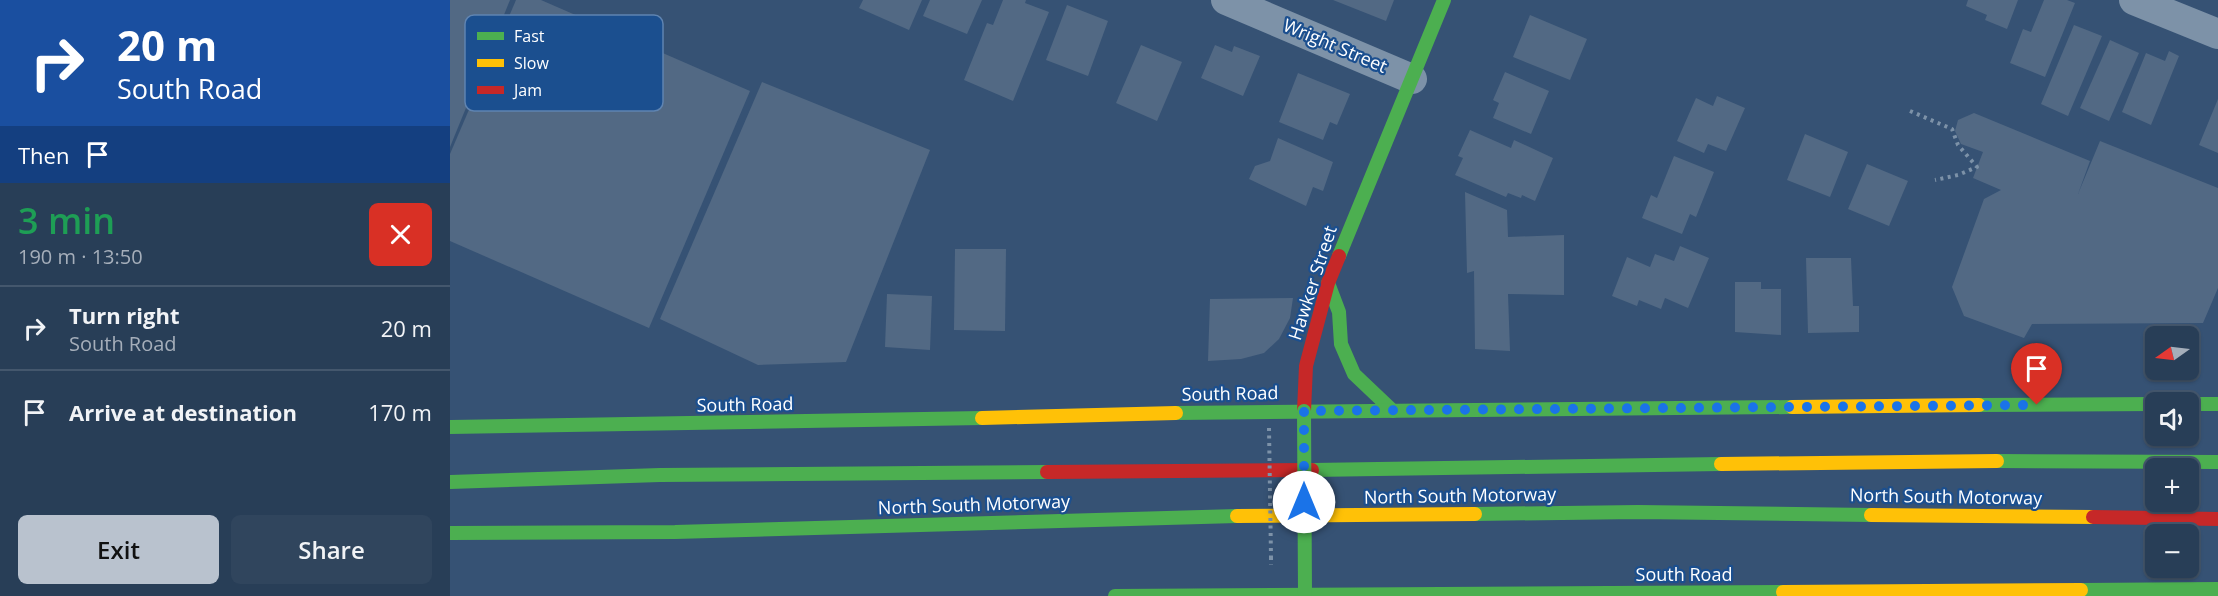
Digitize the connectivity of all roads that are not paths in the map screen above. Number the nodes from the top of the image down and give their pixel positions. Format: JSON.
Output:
{"nodes":[{"id":1,"x":1226,"y":0,"type":"edge"},
{"id":2,"x":1444,"y":0,"type":"edge"},
{"id":3,"x":2134,"y":0,"type":"edge"},
{"id":4,"x":2218,"y":34,"type":"edge"},
{"id":5,"x":1412,"y":79,"type":"junction"},
{"id":6,"x":1328,"y":283,"type":"junction"},
{"id":7,"x":2199,"y":404,"type":"edge"},
{"id":8,"x":2218,"y":404,"type":"edge"},
{"id":9,"x":2145,"y":405,"type":"edge"},
{"id":10,"x":1304,"y":411,"type":"junction"},
{"id":11,"x":1393,"y":411,"type":"junction"},
{"id":12,"x":450,"y":427,"type":"edge"},
{"id":13,"x":2218,"y":462,"type":"edge"},
{"id":14,"x":450,"y":482,"type":"edge"},
{"id":15,"x":2218,"y":519,"type":"edge"},
{"id":16,"x":450,"y":533,"type":"edge"},
{"id":17,"x":2218,"y":589,"type":"edge"},
{"id":18,"x":1305,"y":594,"type":"junction"},
{"id":19,"x":1859,"y":594,"type":"edge"},
{"id":20,"x":1115,"y":596,"type":"edge"}],
"edges":[{"from":1,"to":5,"type":"street","name":"Wright Street"},
{"from":2,"to":5,"type":"main road","name":"Hawker Street"},
{"from":3,"to":4,"type":"street"},
{"from":5,"to":6,"type":"main road","name":"Hawker Street"},
{"from":6,"to":10,"type":"main road","name":"Hawker Street"},
{"from":6,"to":11,"type":"main road"},
{"from":7,"to":8,"type":"main road"},
{"from":9,"to":11,"type":"main road","name":"South Road"},
{"from":10,"to":11,"type":"main road","name":"South Road"},
{"from":10,"to":12,"type":"main road","name":"South Road"},
{"from":10,"to":18,"type":"main road","name":"Hawker Street","bridge":true},
{"from":13,"to":14,"type":"main road","name":"North South Motorway"},
{"from":15,"to":16,"type":"main road","name":"North South Motorway"},
{"from":17,"to":19,"type":"main road","name":"South Road"},
{"from":18,"to":19,"type":"main road","name":"South Road"},
{"from":18,"to":20,"type":"main road","name":"South Road"}]}
